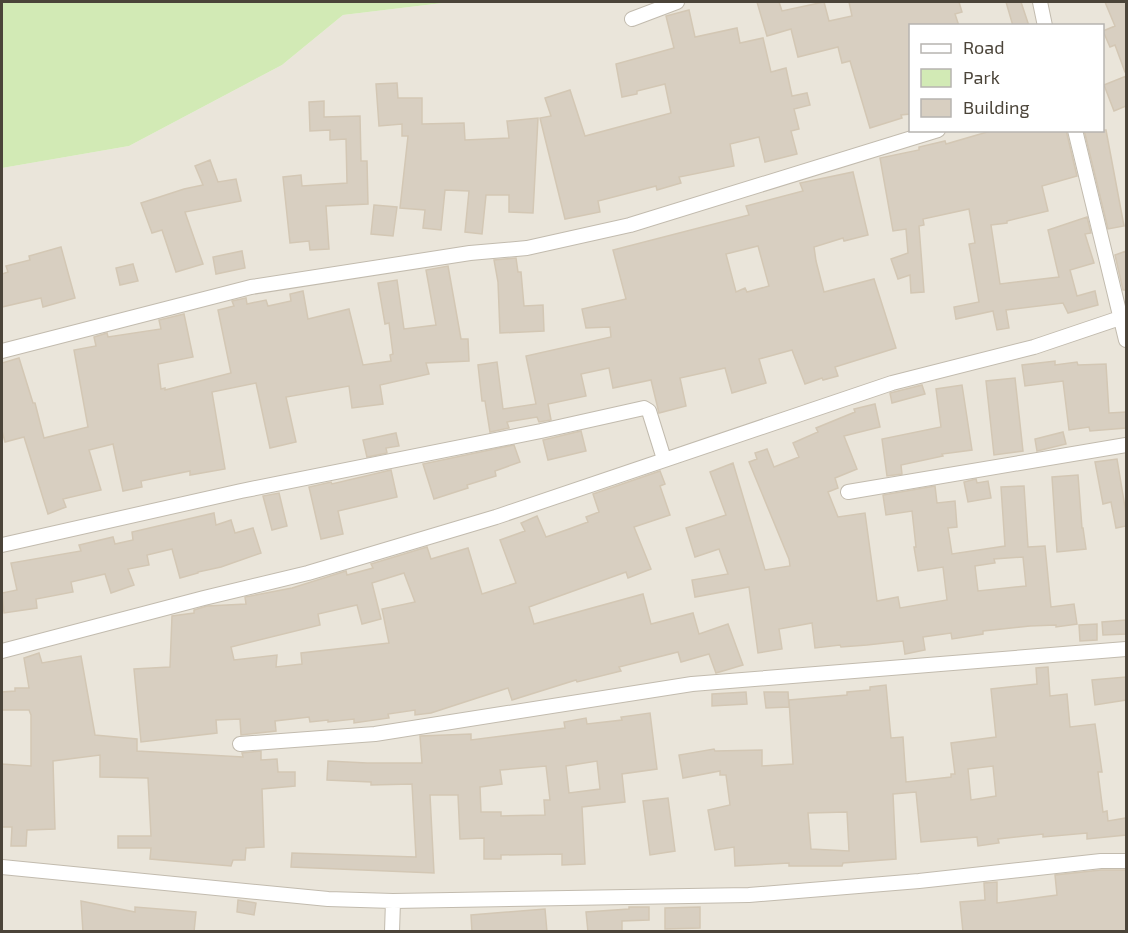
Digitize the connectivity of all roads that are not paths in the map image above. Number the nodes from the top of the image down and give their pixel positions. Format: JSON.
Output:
{"nodes":[{"id":1,"x":677,"y":2,"type":"edge"},
{"id":2,"x":1040,"y":2,"type":"edge"},
{"id":3,"x":632,"y":19,"type":"dead end"},
{"id":4,"x":1045,"y":24,"type":"edge"},
{"id":5,"x":932,"y":132,"type":"edge"},
{"id":6,"x":1076,"y":132,"type":"edge"},
{"id":7,"x":1124,"y":317,"type":"edge"},
{"id":8,"x":1126,"y":340,"type":"edge"},
{"id":9,"x":2,"y":351,"type":"edge"},
{"id":10,"x":1126,"y":445,"type":"edge"},
{"id":11,"x":664,"y":459,"type":"junction"},
{"id":12,"x":848,"y":492,"type":"dead end"},
{"id":13,"x":2,"y":545,"type":"edge"},
{"id":14,"x":1126,"y":649,"type":"edge"},
{"id":15,"x":2,"y":651,"type":"edge"},
{"id":16,"x":240,"y":744,"type":"dead end"},
{"id":17,"x":1126,"y":861,"type":"edge"},
{"id":18,"x":2,"y":867,"type":"edge"},
{"id":19,"x":393,"y":901,"type":"junction"},
{"id":20,"x":392,"y":932,"type":"edge"}],
"edges":[{"from":1,"to":3,"type":"street"},
{"from":2,"to":4,"type":"street"},
{"from":5,"to":9,"type":"street"},
{"from":6,"to":7,"type":"street"},
{"from":7,"to":8,"type":"street"},
{"from":7,"to":11,"type":"street"},
{"from":10,"to":12,"type":"street"},
{"from":11,"to":13,"type":"street"},
{"from":11,"to":15,"type":"street"},
{"from":14,"to":16,"type":"street"},
{"from":17,"to":19,"type":"street"},
{"from":18,"to":19,"type":"street"},
{"from":19,"to":20,"type":"street"}]}
